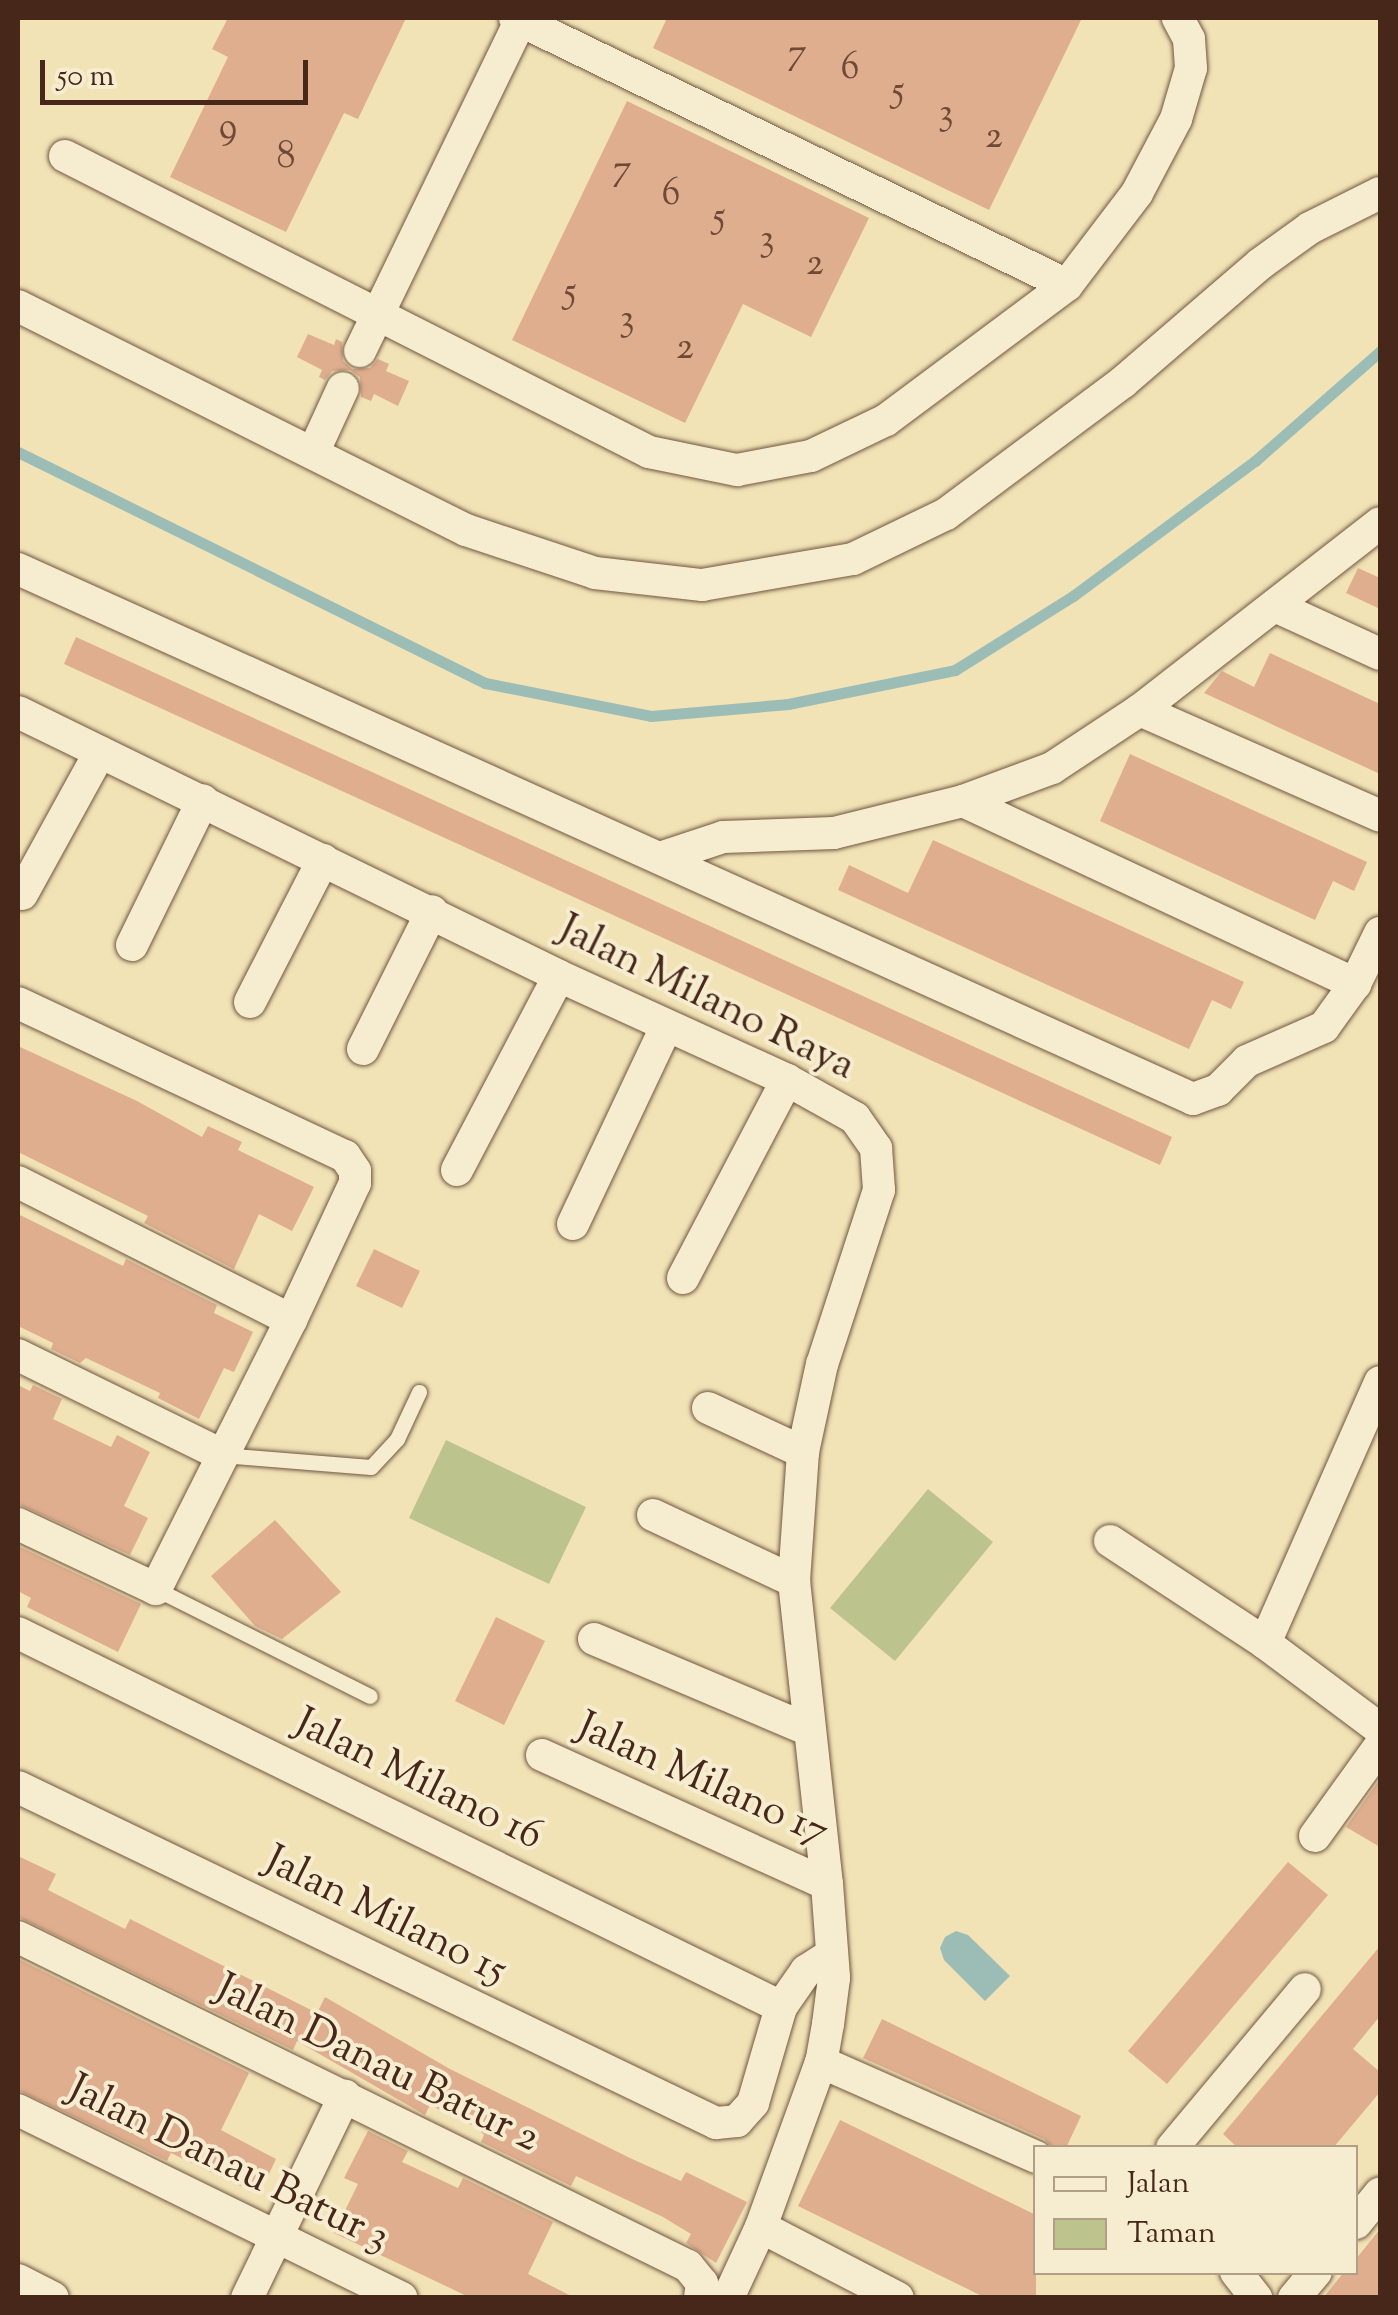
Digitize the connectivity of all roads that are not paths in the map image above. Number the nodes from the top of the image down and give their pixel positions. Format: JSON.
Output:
{"nodes":[{"id":1,"x":519,"y":18,"type":"edge"},
{"id":2,"x":1178,"y":18,"type":"edge"},
{"id":3,"x":65,"y":156,"type":"dead end"},
{"id":4,"x":1380,"y":193,"type":"edge"},
{"id":5,"x":1067,"y":285,"type":"junction"},
{"id":6,"x":18,"y":306,"type":"edge"},
{"id":7,"x":379,"y":312,"type":"junction"},
{"id":8,"x":360,"y":351,"type":"dead end"},
{"id":9,"x":343,"y":388,"type":"dead end"},
{"id":10,"x":314,"y":451,"type":"junction"},
{"id":11,"x":1380,"y":523,"type":"edge"},
{"id":12,"x":18,"y":569,"type":"edge"},
{"id":13,"x":1275,"y":606,"type":"junction"},
{"id":14,"x":1380,"y":654,"type":"edge"},
{"id":15,"x":1140,"y":710,"type":"junction"},
{"id":16,"x":18,"y":712,"type":"edge"},
{"id":17,"x":100,"y":752,"type":"junction"},
{"id":18,"x":203,"y":800,"type":"junction"},
{"id":19,"x":963,"y":802,"type":"junction"},
{"id":20,"x":1380,"y":816,"type":"edge"},
{"id":21,"x":663,"y":858,"type":"junction"},
{"id":22,"x":323,"y":860,"type":"junction"},
{"id":23,"x":22,"y":894,"type":"dead end"},
{"id":24,"x":432,"y":912,"type":"junction"},
{"id":25,"x":1380,"y":933,"type":"edge"},
{"id":26,"x":132,"y":945,"type":"dead end"},
{"id":27,"x":558,"y":976,"type":"junction"},
{"id":28,"x":1356,"y":984,"type":"junction"},
{"id":29,"x":250,"y":1002,"type":"dead end"},
{"id":30,"x":18,"y":1004,"type":"edge"},
{"id":31,"x":666,"y":1027,"type":"junction"},
{"id":32,"x":363,"y":1049,"type":"dead end"},
{"id":33,"x":788,"y":1080,"type":"junction"},
{"id":34,"x":457,"y":1170,"type":"dead end"},
{"id":35,"x":18,"y":1182,"type":"edge"},
{"id":36,"x":573,"y":1224,"type":"dead end"},
{"id":37,"x":683,"y":1278,"type":"dead end"},
{"id":38,"x":291,"y":1320,"type":"junction"},
{"id":39,"x":18,"y":1355,"type":"edge"},
{"id":40,"x":1380,"y":1382,"type":"edge"},
{"id":41,"x":420,"y":1392,"type":"dead end"},
{"id":42,"x":708,"y":1408,"type":"dead end"},
{"id":43,"x":802,"y":1452,"type":"junction"},
{"id":44,"x":222,"y":1455,"type":"junction"},
{"id":45,"x":652,"y":1515,"type":"dead end"},
{"id":46,"x":18,"y":1524,"type":"edge"},
{"id":47,"x":1110,"y":1541,"type":"dead end"},
{"id":48,"x":794,"y":1581,"type":"junction"},
{"id":49,"x":156,"y":1589,"type":"junction"},
{"id":50,"x":18,"y":1632,"type":"edge"},
{"id":51,"x":594,"y":1639,"type":"dead end"},
{"id":52,"x":1265,"y":1643,"type":"junction"},
{"id":53,"x":370,"y":1696,"type":"dead end"},
{"id":54,"x":807,"y":1729,"type":"junction"},
{"id":55,"x":1380,"y":1729,"type":"edge"},
{"id":56,"x":1380,"y":1746,"type":"edge"},
{"id":57,"x":542,"y":1755,"type":"dead end"},
{"id":58,"x":18,"y":1787,"type":"edge"},
{"id":59,"x":1316,"y":1836,"type":"dead end"},
{"id":60,"x":827,"y":1884,"type":"junction"},
{"id":61,"x":18,"y":1937,"type":"edge"},
{"id":62,"x":832,"y":1954,"type":"junction"},
{"id":63,"x":1305,"y":1988,"type":"dead end"},
{"id":64,"x":781,"y":2006,"type":"junction"},
{"id":65,"x":820,"y":2062,"type":"junction"},
{"id":66,"x":346,"y":2095,"type":"junction"},
{"id":67,"x":18,"y":2110,"type":"edge"},
{"id":68,"x":1174,"y":2145,"type":"edge"},
{"id":69,"x":1033,"y":2156,"type":"edge"},
{"id":70,"x":1380,"y":2193,"type":"edge"},
{"id":71,"x":1358,"y":2220,"type":"edge"},
{"id":72,"x":761,"y":2226,"type":"junction"},
{"id":73,"x":275,"y":2235,"type":"junction"},
{"id":74,"x":1238,"y":2275,"type":"edge"},
{"id":75,"x":1313,"y":2275,"type":"edge"},
{"id":76,"x":18,"y":2280,"type":"edge"},
{"id":77,"x":699,"y":2285,"type":"edge"},
{"id":78,"x":53,"y":2298,"type":"edge"},
{"id":79,"x":246,"y":2298,"type":"edge"},
{"id":80,"x":401,"y":2298,"type":"edge"},
{"id":81,"x":728,"y":2298,"type":"edge"},
{"id":82,"x":898,"y":2298,"type":"edge"},
{"id":83,"x":1256,"y":2298,"type":"edge"},
{"id":84,"x":1294,"y":2298,"type":"edge"}],
"edges":[{"from":1,"to":5,"type":"street"},
{"from":1,"to":7,"type":"street"},
{"from":2,"to":5,"type":"street"},
{"from":3,"to":7,"type":"street"},
{"from":4,"to":10,"type":"street"},
{"from":5,"to":7,"type":"street"},
{"from":6,"to":10,"type":"street"},
{"from":7,"to":8,"type":"street"},
{"from":9,"to":10,"type":"street"},
{"from":11,"to":13,"type":"street"},
{"from":12,"to":21,"type":"street"},
{"from":13,"to":14,"type":"street"},
{"from":13,"to":15,"type":"street"},
{"from":15,"to":19,"type":"street"},
{"from":15,"to":20,"type":"street"},
{"from":16,"to":17,"type":"street","name":"Jalan Milano Raya"},
{"from":17,"to":18,"type":"street","name":"Jalan Milano Raya"},
{"from":17,"to":23,"type":"street"},
{"from":18,"to":22,"type":"street","name":"Jalan Milano Raya"},
{"from":18,"to":26,"type":"street"},
{"from":19,"to":21,"type":"street"},
{"from":19,"to":28,"type":"street"},
{"from":21,"to":28,"type":"street"},
{"from":22,"to":24,"type":"street","name":"Jalan Milano Raya"},
{"from":22,"to":29,"type":"street"},
{"from":24,"to":27,"type":"street","name":"Jalan Milano Raya"},
{"from":24,"to":32,"type":"street"},
{"from":25,"to":28,"type":"street"},
{"from":27,"to":31,"type":"street","name":"Jalan Milano Raya"},
{"from":27,"to":34,"type":"street"},
{"from":30,"to":38,"type":"street"},
{"from":31,"to":33,"type":"street","name":"Jalan Milano Raya"},
{"from":31,"to":36,"type":"street"},
{"from":33,"to":37,"type":"street"},
{"from":33,"to":43,"type":"street","name":"Jalan Milano Raya"},
{"from":35,"to":38,"type":"street"},
{"from":38,"to":44,"type":"street"},
{"from":39,"to":44,"type":"street"},
{"from":40,"to":52,"type":"street"},
{"from":41,"to":44,"type":"lane"},
{"from":42,"to":43,"type":"street"},
{"from":43,"to":48,"type":"street","name":"Jalan Milano Raya"},
{"from":44,"to":49,"type":"street"},
{"from":45,"to":48,"type":"street"},
{"from":46,"to":49,"type":"street"},
{"from":47,"to":52,"type":"street"},
{"from":48,"to":54,"type":"street","name":"Jalan Milano Raya"},
{"from":49,"to":53,"type":"lane"},
{"from":50,"to":64,"type":"street","name":"Jalan Milano 16"},
{"from":51,"to":54,"type":"street"},
{"from":52,"to":55,"type":"street"},
{"from":54,"to":60,"type":"street","name":"Jalan Milano Raya"},
{"from":56,"to":59,"type":"street"},
{"from":57,"to":60,"type":"street","name":"Jalan Milano 17"},
{"from":58,"to":64,"type":"street","name":"Jalan Milano 15"},
{"from":60,"to":62,"type":"street","name":"Jalan Milano Raya"},
{"from":61,"to":66,"type":"street","name":"Jalan Danau Batur 2"},
{"from":62,"to":64,"type":"street"},
{"from":62,"to":65,"type":"street","name":"Jalan Milano Raya"},
{"from":63,"to":68,"type":"street"},
{"from":65,"to":69,"type":"street"},
{"from":65,"to":72,"type":"street","name":"Jalan Milano Raya"},
{"from":66,"to":73,"type":"street"},
{"from":66,"to":77,"type":"street","name":"Jalan Danau Batur 2"},
{"from":67,"to":73,"type":"street","name":"Jalan Danau Batur 3"},
{"from":70,"to":71,"type":"street"},
{"from":72,"to":81,"type":"street","name":"Jalan Milano Raya"},
{"from":72,"to":82,"type":"street"},
{"from":73,"to":79,"type":"street"},
{"from":73,"to":80,"type":"street","name":"Jalan Danau Batur 3"},
{"from":74,"to":83,"type":"street"},
{"from":75,"to":84,"type":"street"},
{"from":76,"to":78,"type":"street"}]}
